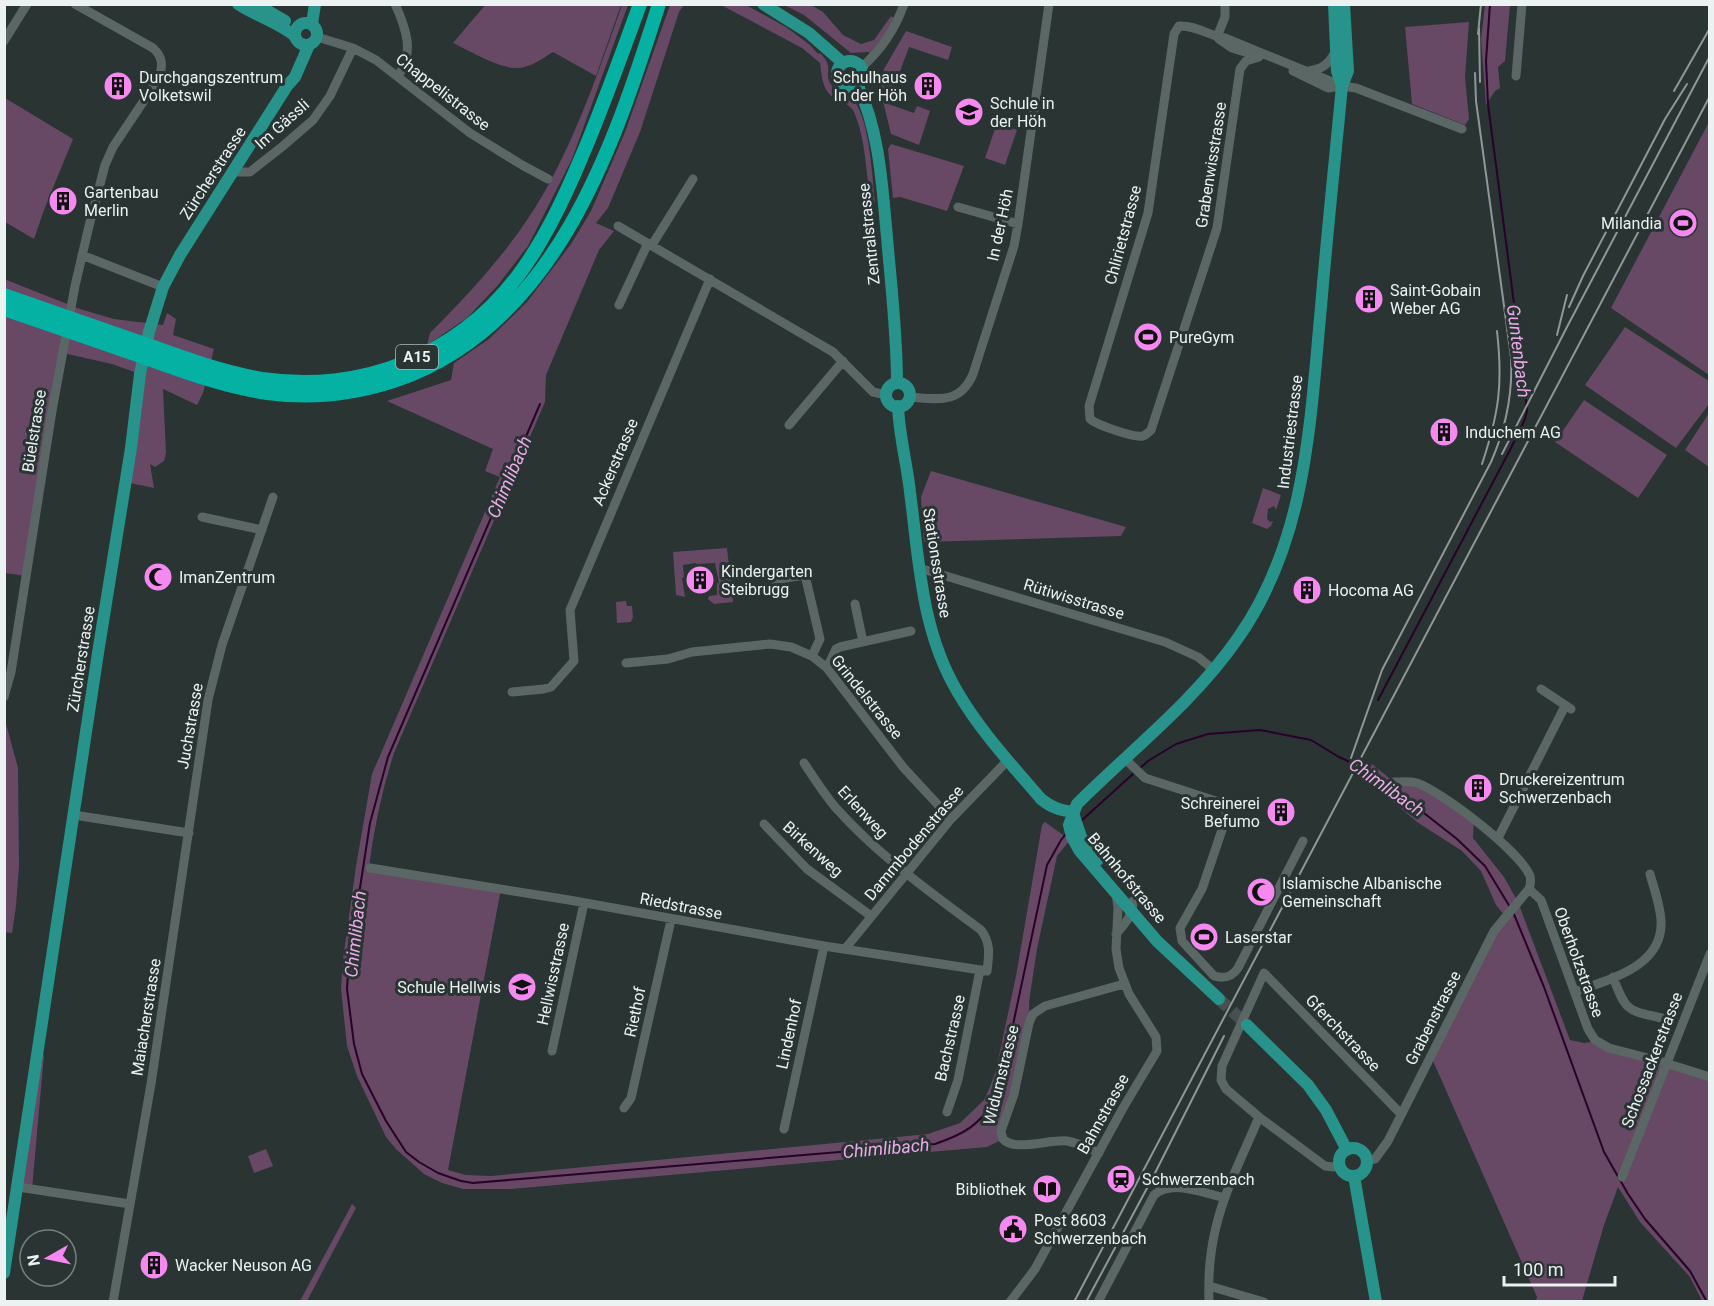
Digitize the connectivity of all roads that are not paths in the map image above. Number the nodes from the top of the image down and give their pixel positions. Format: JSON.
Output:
{"nodes":[{"id":1,"x":27,"y":4,"type":"edge"},
{"id":2,"x":75,"y":4,"type":"edge"},
{"id":3,"x":238,"y":4,"type":"edge"},
{"id":4,"x":256,"y":4,"type":"edge"},
{"id":5,"x":307,"y":4,"type":"edge"},
{"id":6,"x":315,"y":4,"type":"edge"},
{"id":7,"x":395,"y":4,"type":"edge"},
{"id":8,"x":640,"y":4,"type":"edge"},
{"id":9,"x":659,"y":4,"type":"edge"},
{"id":10,"x":763,"y":4,"type":"edge"},
{"id":11,"x":904,"y":4,"type":"edge"},
{"id":12,"x":1049,"y":4,"type":"edge"},
{"id":13,"x":1225,"y":4,"type":"edge"},
{"id":14,"x":1334,"y":4,"type":"edge"},
{"id":15,"x":1344,"y":4,"type":"edge"},
{"id":16,"x":1522,"y":4,"type":"edge"},
{"id":17,"x":306,"y":23,"type":"junction"},
{"id":18,"x":1217,"y":37,"type":"junction"},
{"id":19,"x":305,"y":40,"type":"junction"},
{"id":20,"x":4,"y":41,"type":"edge"},
{"id":21,"x":1337,"y":47,"type":"junction"},
{"id":22,"x":352,"y":48,"type":"junction"},
{"id":23,"x":1259,"y":57,"type":"junction"},
{"id":24,"x":843,"y":63,"type":"junction"},
{"id":25,"x":862,"y":67,"type":"junction"},
{"id":26,"x":1307,"y":71,"type":"junction"},
{"id":27,"x":398,"y":75,"type":"junction"},
{"id":28,"x":1516,"y":76,"type":"dead end"},
{"id":29,"x":858,"y":86,"type":"junction"},
{"id":30,"x":1342,"y":86,"type":"junction"},
{"id":31,"x":1462,"y":129,"type":"dead end"},
{"id":32,"x":233,"y":172,"type":"junction"},
{"id":33,"x":548,"y":179,"type":"dead end"},
{"id":34,"x":693,"y":179,"type":"dead end"},
{"id":35,"x":958,"y":207,"type":"dead end"},
{"id":36,"x":1018,"y":224,"type":"junction"},
{"id":37,"x":618,"y":226,"type":"dead end"},
{"id":38,"x":650,"y":244,"type":"junction"},
{"id":39,"x":82,"y":255,"type":"junction"},
{"id":40,"x":710,"y":279,"type":"junction"},
{"id":41,"x":163,"y":287,"type":"junction"},
{"id":42,"x":4,"y":295,"type":"edge"},
{"id":43,"x":619,"y":305,"type":"dead end"},
{"id":44,"x":4,"y":309,"type":"edge"},
{"id":45,"x":843,"y":361,"type":"junction"},
{"id":46,"x":897,"y":383,"type":"junction"},
{"id":47,"x":886,"y":395,"type":"junction"},
{"id":48,"x":909,"y":397,"type":"junction"},
{"id":49,"x":898,"y":406,"type":"junction"},
{"id":50,"x":789,"y":425,"type":"dead end"},
{"id":51,"x":1153,"y":425,"type":"joint"},
{"id":52,"x":273,"y":497,"type":"dead end"},
{"id":53,"x":202,"y":517,"type":"dead end"},
{"id":54,"x":262,"y":530,"type":"junction"},
{"id":55,"x":919,"y":570,"type":"junction"},
{"id":56,"x":773,"y":580,"type":"dead end"},
{"id":57,"x":855,"y":604,"type":"dead end"},
{"id":58,"x":911,"y":631,"type":"dead end"},
{"id":59,"x":863,"y":642,"type":"junction"},
{"id":60,"x":812,"y":656,"type":"junction"},
{"id":61,"x":626,"y":663,"type":"dead end"},
{"id":62,"x":826,"y":668,"type":"junction"},
{"id":63,"x":1214,"y":670,"type":"junction"},
{"id":64,"x":1541,"y":689,"type":"dead end"},
{"id":65,"x":512,"y":692,"type":"dead end"},
{"id":66,"x":4,"y":697,"type":"edge"},
{"id":67,"x":1008,"y":760,"type":"junction"},
{"id":68,"x":1128,"y":762,"type":"junction"},
{"id":69,"x":804,"y":763,"type":"dead end"},
{"id":70,"x":1394,"y":782,"type":"dead end"},
{"id":71,"x":74,"y":815,"type":"junction"},
{"id":72,"x":951,"y":819,"type":"junction"},
{"id":73,"x":764,"y":824,"type":"dead end"},
{"id":74,"x":1074,"y":825,"type":"junction"},
{"id":75,"x":189,"y":833,"type":"junction"},
{"id":76,"x":1498,"y":838,"type":"junction"},
{"id":77,"x":1303,"y":841,"type":"dead end"},
{"id":78,"x":370,"y":868,"type":"dead end"},
{"id":79,"x":1650,"y":874,"type":"dead end"},
{"id":80,"x":907,"y":875,"type":"junction"},
{"id":81,"x":1529,"y":889,"type":"junction"},
{"id":82,"x":1116,"y":893,"type":"junction"},
{"id":83,"x":584,"y":903,"type":"junction"},
{"id":84,"x":1136,"y":907,"type":"junction"},
{"id":85,"x":872,"y":916,"type":"junction"},
{"id":86,"x":671,"y":920,"type":"junction"},
{"id":87,"x":1121,"y":921,"type":"junction"},
{"id":88,"x":1147,"y":928,"type":"junction"},
{"id":89,"x":824,"y":946,"type":"junction"},
{"id":90,"x":845,"y":949,"type":"junction"},
{"id":91,"x":1710,"y":954,"type":"edge"},
{"id":92,"x":1189,"y":969,"type":"junction"},
{"id":93,"x":983,"y":971,"type":"junction"},
{"id":94,"x":1614,"y":977,"type":"junction"},
{"id":95,"x":1124,"y":984,"type":"junction"},
{"id":96,"x":1575,"y":992,"type":"junction"},
{"id":97,"x":1220,"y":999,"type":"tunnel mouth"},
{"id":98,"x":1666,"y":1019,"type":"dead end"},
{"id":99,"x":1247,"y":1024,"type":"tunnel mouth"},
{"id":100,"x":552,"y":1051,"type":"dead end"},
{"id":101,"x":1666,"y":1064,"type":"junction"},
{"id":102,"x":1710,"y":1077,"type":"edge"},
{"id":103,"x":624,"y":1108,"type":"dead end"},
{"id":104,"x":947,"y":1112,"type":"dead end"},
{"id":105,"x":1401,"y":1114,"type":"junction"},
{"id":106,"x":1258,"y":1118,"type":"junction"},
{"id":107,"x":784,"y":1129,"type":"dead end"},
{"id":108,"x":1347,"y":1150,"type":"junction"},
{"id":109,"x":1099,"y":1153,"type":"junction"},
{"id":110,"x":1367,"y":1161,"type":"junction"},
{"id":111,"x":1340,"y":1166,"type":"junction"},
{"id":112,"x":1354,"y":1176,"type":"junction"},
{"id":113,"x":1622,"y":1178,"type":"dead end"},
{"id":114,"x":18,"y":1187,"type":"junction"},
{"id":115,"x":1225,"y":1198,"type":"junction"},
{"id":116,"x":130,"y":1204,"type":"junction"},
{"id":117,"x":4,"y":1273,"type":"edge"},
{"id":118,"x":1209,"y":1286,"type":"junction"},
{"id":119,"x":113,"y":1302,"type":"edge"},
{"id":120,"x":1010,"y":1302,"type":"edge"},
{"id":121,"x":1098,"y":1302,"type":"edge"},
{"id":122,"x":1209,"y":1302,"type":"edge"},
{"id":123,"x":1264,"y":1302,"type":"edge"},
{"id":124,"x":1376,"y":1302,"type":"edge"}],
"edges":[{"from":1,"to":20,"type":"street"},
{"from":2,"to":39,"type":"street","name":"Büelstrasse"},
{"from":3,"to":19,"type":"main road"},
{"from":4,"to":17,"type":"main road"},
{"from":5,"to":17,"type":"main road"},
{"from":6,"to":17,"type":"main road"},
{"from":7,"to":27,"type":"street"},
{"from":8,"to":42,"type":"highway","number":"A15"},
{"from":9,"to":44,"type":"highway","number":"A15"},
{"from":10,"to":24,"type":"main road"},
{"from":11,"to":25,"type":"street"},
{"from":12,"to":36,"type":"street","name":"In der Höh"},
{"from":13,"to":18,"type":"street"},
{"from":14,"to":21,"type":"main road","name":"Industriestrasse"},
{"from":15,"to":30,"type":"main road","name":"Industriestrasse"},
{"from":16,"to":28,"type":"street"},
{"from":17,"to":19,"type":"main road","name":"Zürcherstrasse"},
{"from":17,"to":19,"type":"main road"},
{"from":18,"to":23,"type":"street","name":"Chlirietstrasse"},
{"from":18,"to":26,"type":"street","name":"Chlirietstrasse"},
{"from":18,"to":51,"type":"street","name":"Chlirietstrasse"},
{"from":19,"to":22,"type":"street","name":"Chappelistrasse"},
{"from":19,"to":32,"type":"main road","name":"Zürcherstrasse"},
{"from":21,"to":26,"type":"street"},
{"from":21,"to":30,"type":"main road","name":"Industriestrasse"},
{"from":22,"to":27,"type":"street","name":"Chappelistrasse"},
{"from":22,"to":32,"type":"street","name":"Im Gässli"},
{"from":23,"to":30,"type":"street","name":"Chlirietstrasse"},
{"from":23,"to":51,"type":"street","name":"Grabenwisstrasse"},
{"from":24,"to":25,"type":"main road"},
{"from":24,"to":29,"type":"main road"},
{"from":25,"to":29,"type":"main road"},
{"from":26,"to":30,"type":"street","name":"Chlirietstrasse"},
{"from":27,"to":33,"type":"street","name":"Chappelistrasse"},
{"from":29,"to":46,"type":"main road","name":"Zentralstrasse"},
{"from":30,"to":31,"type":"street"},
{"from":30,"to":63,"type":"main road","name":"Industriestrasse"},
{"from":32,"to":41,"type":"main road","name":"Zürcherstrasse"},
{"from":34,"to":38,"type":"street"},
{"from":35,"to":36,"type":"street"},
{"from":36,"to":48,"type":"street","name":"In der Höh"},
{"from":37,"to":38,"type":"street"},
{"from":38,"to":40,"type":"street"},
{"from":38,"to":43,"type":"street"},
{"from":39,"to":41,"type":"street"},
{"from":39,"to":66,"type":"street","name":"Büelstrasse"},
{"from":40,"to":45,"type":"street"},
{"from":40,"to":65,"type":"street","name":"Ackerstrasse"},
{"from":41,"to":71,"type":"main road","name":"Zürcherstrasse"},
{"from":45,"to":47,"type":"street"},
{"from":45,"to":50,"type":"street"},
{"from":46,"to":47,"type":"main road"},
{"from":46,"to":48,"type":"main road"},
{"from":47,"to":49,"type":"main road"},
{"from":48,"to":49,"type":"main road"},
{"from":49,"to":55,"type":"main road","name":"Stationsstrasse"},
{"from":52,"to":54,"type":"street","name":"Juchstrasse"},
{"from":53,"to":54,"type":"street"},
{"from":54,"to":75,"type":"street","name":"Juchstrasse"},
{"from":55,"to":63,"type":"street","name":"Rütiwisstrasse"},
{"from":55,"to":67,"type":"main road","name":"Stationsstrasse"},
{"from":56,"to":60,"type":"street"},
{"from":57,"to":59,"type":"street"},
{"from":58,"to":59,"type":"street"},
{"from":59,"to":62,"type":"street"},
{"from":60,"to":61,"type":"street","name":"Grindelstrasse"},
{"from":60,"to":62,"type":"street","name":"Grindelstrasse"},
{"from":62,"to":72,"type":"street","name":"Grindelstrasse"},
{"from":63,"to":68,"type":"main road","name":"Industriestrasse"},
{"from":64,"to":76,"type":"street"},
{"from":67,"to":72,"type":"street","name":"Dammbodenstrasse"},
{"from":67,"to":74,"type":"main road","name":"Stationsstrasse"},
{"from":68,"to":74,"type":"main road","name":"Industriestrasse"},
{"from":68,"to":77,"type":"street"},
{"from":69,"to":80,"type":"street","name":"Erlenweg"},
{"from":70,"to":76,"type":"street","name":"Oberholzstrasse"},
{"from":71,"to":75,"type":"street"},
{"from":71,"to":114,"type":"main road","name":"Zürcherstrasse"},
{"from":72,"to":80,"type":"street","name":"Dammbodenstrasse"},
{"from":73,"to":85,"type":"street","name":"Birkenweg"},
{"from":74,"to":82,"type":"main road","name":"Bahnhofstrasse"},
{"from":74,"to":84,"type":"main road","name":"Bahnhofstrasse"},
{"from":75,"to":116,"type":"street","name":"Maiacherstrasse"},
{"from":76,"to":81,"type":"street","name":"Oberholzstrasse"},
{"from":78,"to":83,"type":"street","name":"Riedstrasse"},
{"from":79,"to":94,"type":"street"},
{"from":80,"to":85,"type":"street","name":"Dammbodenstrasse"},
{"from":80,"to":93,"type":"street","name":"Bachstrasse"},
{"from":81,"to":96,"type":"street","name":"Oberholzstrasse"},
{"from":81,"to":105,"type":"street","name":"Grabenstrasse"},
{"from":82,"to":84,"type":"main road","name":"Bahnhofstrasse"},
{"from":82,"to":87,"type":"street","name":"Bahnstrasse"},
{"from":83,"to":86,"type":"street","name":"Riedstrasse"},
{"from":83,"to":100,"type":"street","name":"Hellwisstrasse"},
{"from":84,"to":87,"type":"street"},
{"from":84,"to":88,"type":"main road","name":"Bahnhofstrasse"},
{"from":84,"to":92,"type":"main road","name":"Bahnhofstrasse"},
{"from":85,"to":90,"type":"street","name":"Dammbodenstrasse"},
{"from":86,"to":89,"type":"street","name":"Riedstrasse"},
{"from":86,"to":103,"type":"street","name":"Riethof"},
{"from":87,"to":88,"type":"street"},
{"from":87,"to":95,"type":"street","name":"Bahnstrasse"},
{"from":88,"to":92,"type":"main road","name":"Bahnhofstrasse"},
{"from":89,"to":90,"type":"street","name":"Riedstrasse"},
{"from":89,"to":107,"type":"street","name":"Lindenhof"},
{"from":90,"to":93,"type":"street","name":"Riedstrasse"},
{"from":91,"to":101,"type":"street","name":"Schossackerstrasse"},
{"from":92,"to":97,"type":"main road","name":"Bahnhofstrasse"},
{"from":93,"to":104,"type":"street","name":"Bachstrasse"},
{"from":94,"to":96,"type":"street"},
{"from":94,"to":98,"type":"street"},
{"from":95,"to":109,"type":"street","name":"Bahnstrasse"},
{"from":95,"to":109,"type":"street","name":"Widumstrasse"},
{"from":96,"to":101,"type":"street","name":"Oberholzstrasse"},
{"from":99,"to":108,"type":"main road"},
{"from":101,"to":102,"type":"street","name":"Oberholzstrasse"},
{"from":101,"to":113,"type":"street","name":"Schossackerstrasse"},
{"from":105,"to":106,"type":"street","name":"Gferchstrasse"},
{"from":105,"to":110,"type":"street","name":"Grabenstrasse"},
{"from":106,"to":111,"type":"street"},
{"from":106,"to":115,"type":"street"},
{"from":108,"to":110,"type":"main road"},
{"from":108,"to":111,"type":"main road"},
{"from":109,"to":120,"type":"street","name":"Bahnstrasse"},
{"from":110,"to":112,"type":"main road"},
{"from":111,"to":112,"type":"main road"},
{"from":112,"to":124,"type":"main road"},
{"from":114,"to":116,"type":"street"},
{"from":114,"to":117,"type":"main road","name":"Zürcherstrasse"},
{"from":115,"to":118,"type":"street"},
{"from":115,"to":121,"type":"street"},
{"from":116,"to":119,"type":"street","name":"Maiacherstrasse"},
{"from":118,"to":122,"type":"street"},
{"from":118,"to":123,"type":"street"}]}
